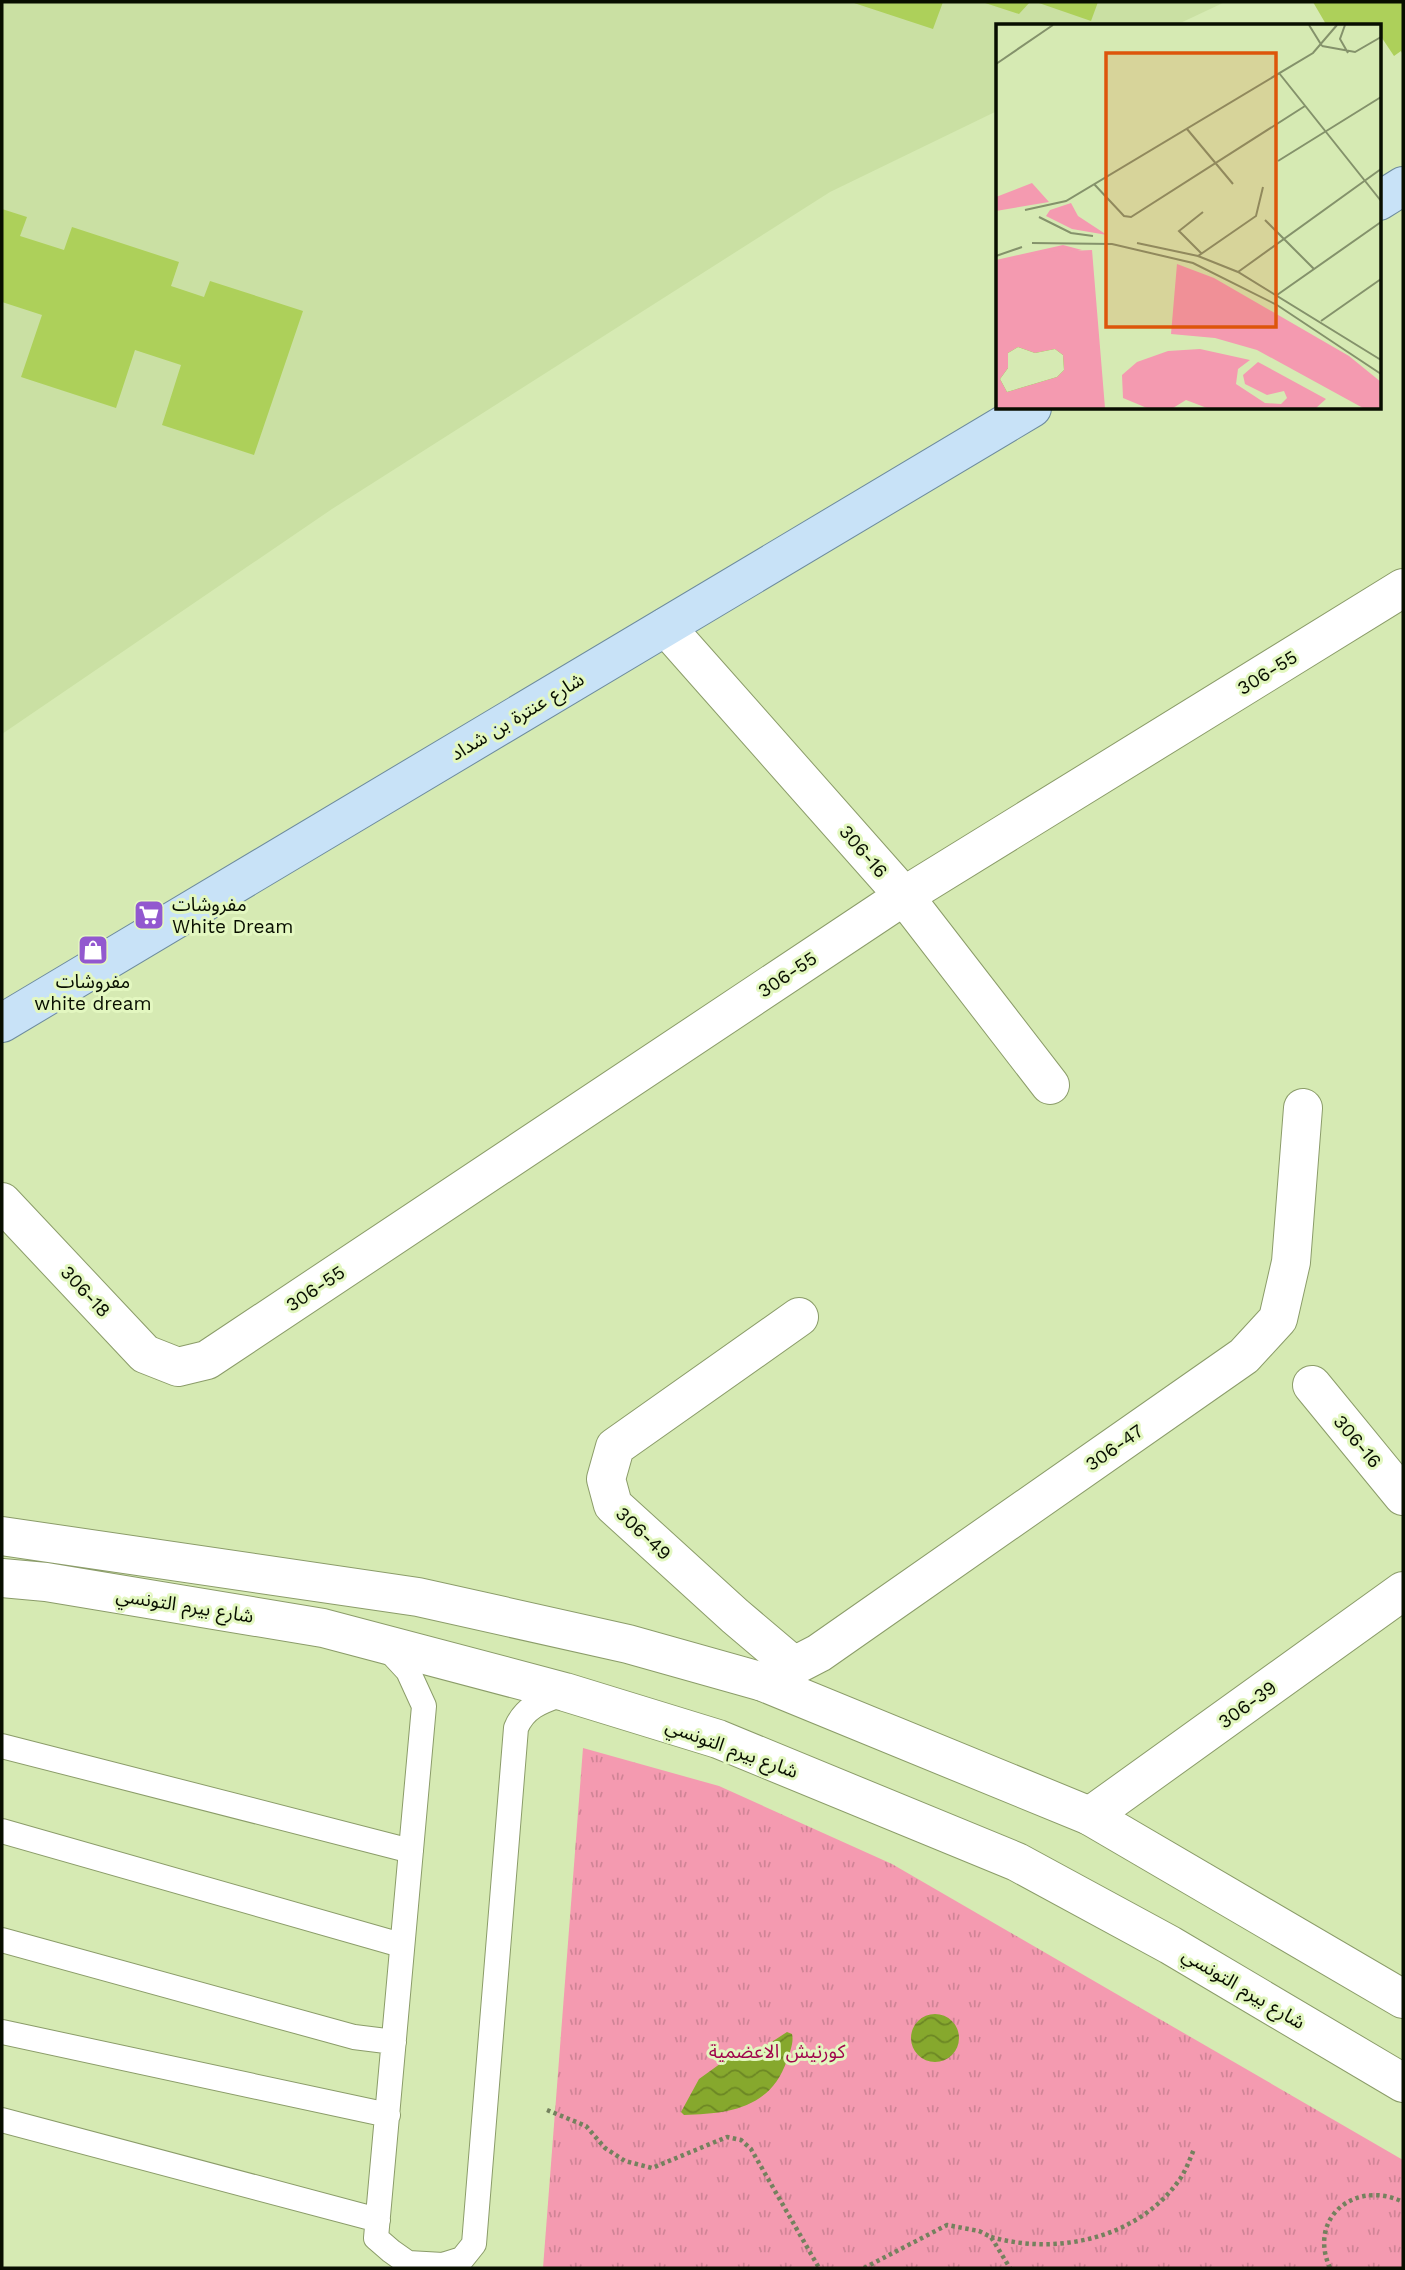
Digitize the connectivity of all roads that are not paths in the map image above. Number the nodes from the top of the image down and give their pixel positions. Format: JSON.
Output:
{"nodes":[{"id":1,"x":1403,"y":186,"type":"edge"},
{"id":2,"x":1380,"y":200,"type":"edge"},
{"id":3,"x":1029,"y":410,"type":"edge"},
{"id":4,"x":1403,"y":588,"type":"edge"},
{"id":5,"x":666,"y":627,"type":"junction"},
{"id":6,"x":904,"y":896,"type":"junction"},
{"id":7,"x":2,"y":1023,"type":"edge"},
{"id":8,"x":1051,"y":1085,"type":"dead end"},
{"id":9,"x":1303,"y":1108,"type":"dead end"},
{"id":10,"x":2,"y":1202,"type":"edge"},
{"id":11,"x":799,"y":1317,"type":"dead end"},
{"id":12,"x":178,"y":1367,"type":"joint"},
{"id":13,"x":1312,"y":1385,"type":"dead end"},
{"id":14,"x":1403,"y":1496,"type":"edge"},
{"id":15,"x":2,"y":1536,"type":"edge"},
{"id":16,"x":2,"y":1578,"type":"edge"},
{"id":17,"x":1403,"y":1591,"type":"edge"},
{"id":18,"x":384,"y":1644,"type":"junction"},
{"id":19,"x":778,"y":1674,"type":"junction"},
{"id":20,"x":565,"y":1692,"type":"junction"},
{"id":21,"x":2,"y":1746,"type":"edge"},
{"id":22,"x":1090,"y":1816,"type":"junction"},
{"id":23,"x":2,"y":1831,"type":"edge"},
{"id":24,"x":411,"y":1851,"type":"junction"},
{"id":25,"x":2,"y":1940,"type":"edge"},
{"id":26,"x":401,"y":1945,"type":"junction"},
{"id":27,"x":1403,"y":1999,"type":"edge"},
{"id":28,"x":2,"y":2032,"type":"edge"},
{"id":29,"x":394,"y":2042,"type":"junction"},
{"id":30,"x":1403,"y":2082,"type":"edge"},
{"id":31,"x":388,"y":2115,"type":"junction"},
{"id":32,"x":2,"y":2120,"type":"edge"},
{"id":33,"x":378,"y":2220,"type":"junction"}],
"edges":[{"from":1,"to":2,"type":"main road"},
{"from":3,"to":5,"type":"main road","name":"شارع عنترة بن شداد"},
{"from":4,"to":6,"type":"street","name":"306-55"},
{"from":5,"to":6,"type":"street","name":"306-16"},
{"from":5,"to":7,"type":"main road","name":"شارع عنترة بن شداد"},
{"from":6,"to":8,"type":"street","name":"306-16"},
{"from":6,"to":12,"type":"street","name":"306-55"},
{"from":9,"to":19,"type":"street","name":"306-47"},
{"from":10,"to":12,"type":"street","name":"306-18"},
{"from":11,"to":19,"type":"street","name":"306-49"},
{"from":13,"to":14,"type":"street","name":"306-16"},
{"from":15,"to":19,"type":"street"},
{"from":16,"to":18,"type":"street","name":"شارع بيرم التونسي"},
{"from":17,"to":22,"type":"street","name":"306-39"},
{"from":18,"to":20,"type":"street","name":"شارع بيرم التونسي"},
{"from":18,"to":24,"type":"lane"},
{"from":19,"to":22,"type":"street"},
{"from":20,"to":30,"type":"street","name":"شارع بيرم التونسي"},
{"from":20,"to":33,"type":"lane"},
{"from":21,"to":24,"type":"lane"},
{"from":22,"to":27,"type":"street"},
{"from":23,"to":26,"type":"lane"},
{"from":24,"to":26,"type":"lane"},
{"from":25,"to":29,"type":"lane"},
{"from":26,"to":29,"type":"lane"},
{"from":28,"to":31,"type":"lane"},
{"from":29,"to":31,"type":"lane"},
{"from":31,"to":33,"type":"lane"},
{"from":32,"to":33,"type":"lane"}]}
